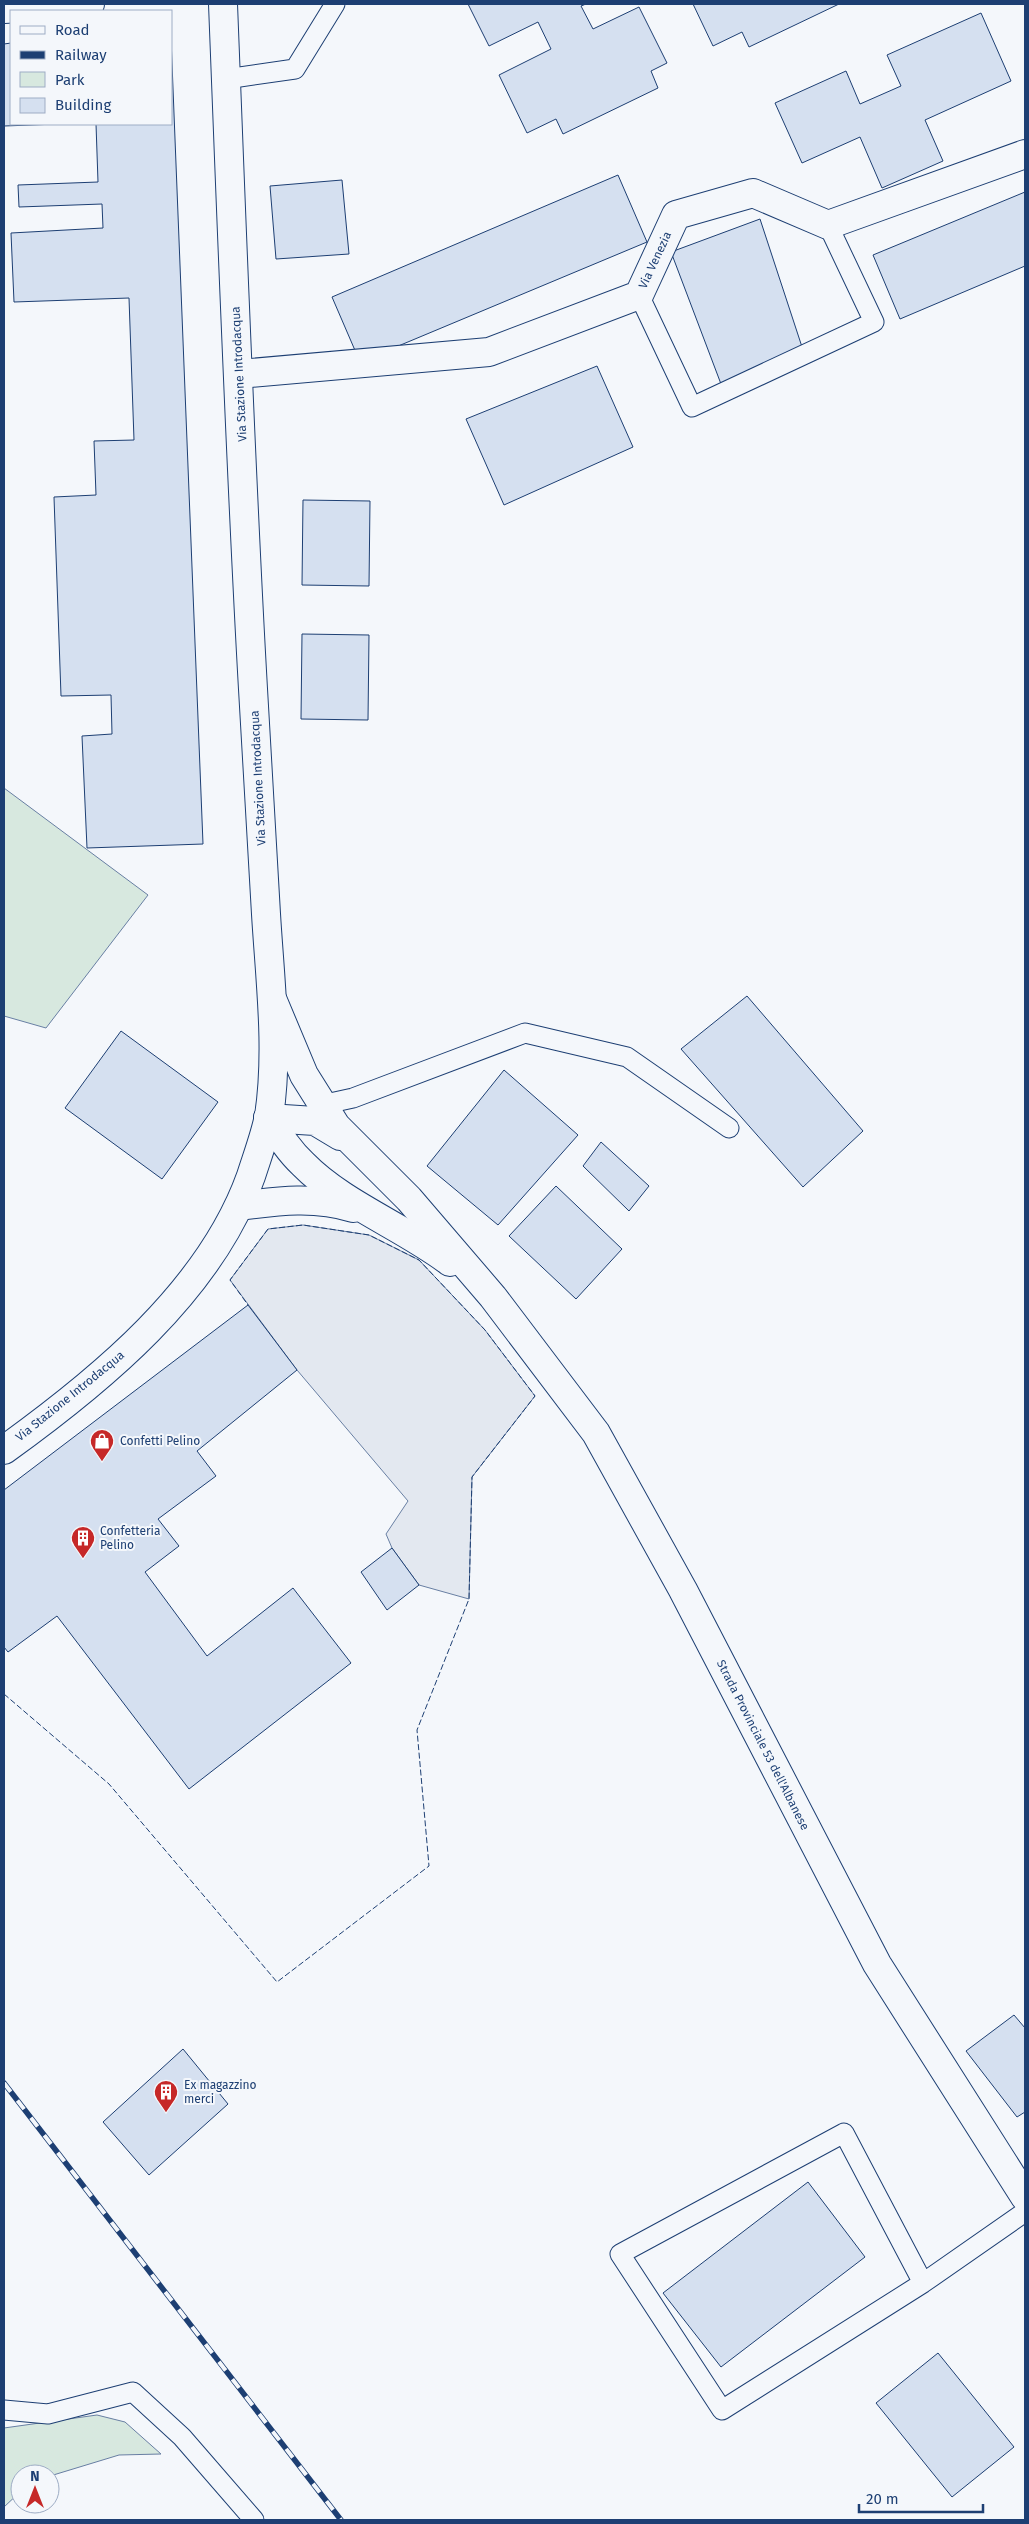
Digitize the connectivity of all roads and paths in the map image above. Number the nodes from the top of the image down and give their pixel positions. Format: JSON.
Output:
{"nodes":[{"id":1,"x":90,"y":4,"type":"edge"},
{"id":2,"x":222,"y":4,"type":"edge"},
{"id":3,"x":336,"y":4,"type":"edge"},
{"id":4,"x":4,"y":9,"type":"edge"},
{"id":5,"x":226,"y":79,"type":"junction"},
{"id":6,"x":1025,"y":154,"type":"edge"},
{"id":7,"x":828,"y":225,"type":"junction"},
{"id":8,"x":639,"y":295,"type":"junction"},
{"id":9,"x":239,"y":374,"type":"junction"},
{"id":10,"x":271,"y":997,"type":"junction"},
{"id":11,"x":321,"y":1105,"type":"junction"},
{"id":12,"x":268,"y":1118,"type":"junction"},
{"id":13,"x":729,"y":1128,"type":"dead end"},
{"id":14,"x":358,"y":1150,"type":"junction"},
{"id":15,"x":239,"y":1206,"type":"junction"},
{"id":16,"x":376,"y":1215,"type":"junction"},
{"id":17,"x":494,"y":1297,"type":"junction"},
{"id":18,"x":4,"y":1450,"type":"edge"},
{"id":19,"x":1025,"y":2198,"type":"edge"},
{"id":20,"x":1025,"y":2212,"type":"edge"},
{"id":21,"x":924,"y":2283,"type":"junction"},
{"id":22,"x":4,"y":2410,"type":"edge"},
{"id":23,"x":254,"y":2520,"type":"edge"}],
"edges":[{"from":1,"to":4,"type":"main road"},
{"from":2,"to":5,"type":"main road","name":"Via Stazione Introdacqua"},
{"from":3,"to":5,"type":"lane"},
{"from":5,"to":9,"type":"main road","name":"Via Stazione Introdacqua"},
{"from":6,"to":7,"type":"main road"},
{"from":7,"to":8,"type":"main road","name":"Via Venezia"},
{"from":7,"to":8,"type":"lane"},
{"from":8,"to":9,"type":"main road","name":"Via Venezia"},
{"from":9,"to":10,"type":"main road","name":"Via Stazione Introdacqua"},
{"from":10,"to":11,"type":"main road","name":"Strada Provinciale 53 dell'Albanese"},
{"from":10,"to":12,"type":"main road","name":"Via Stazione Introdacqua"},
{"from":11,"to":13,"type":"lane"},
{"from":11,"to":14,"type":"main road","name":"Strada Provinciale 53 dell'Albanese"},
{"from":12,"to":14,"type":"main road","name":"Strada Provinciale 53 dell'Albanese"},
{"from":12,"to":15,"type":"main road","name":"Via Stazione Introdacqua"},
{"from":12,"to":16,"type":"main road","name":"Strada Provinciale 53 dell'Albanese"},
{"from":14,"to":17,"type":"main road","name":"Strada Provinciale 53 dell'Albanese"},
{"from":15,"to":16,"type":"main road","name":"Strada Provinciale 53 dell'Albanese"},
{"from":15,"to":18,"type":"main road","name":"Via Stazione Introdacqua"},
{"from":16,"to":17,"type":"main road","name":"Strada Provinciale 53 dell'Albanese"},
{"from":17,"to":19,"type":"main road","name":"Strada Provinciale 53 dell'Albanese"},
{"from":20,"to":21,"type":"lane"},
{"from":21,"to":21,"type":"lane"},
{"from":22,"to":23,"type":"lane"}]}
